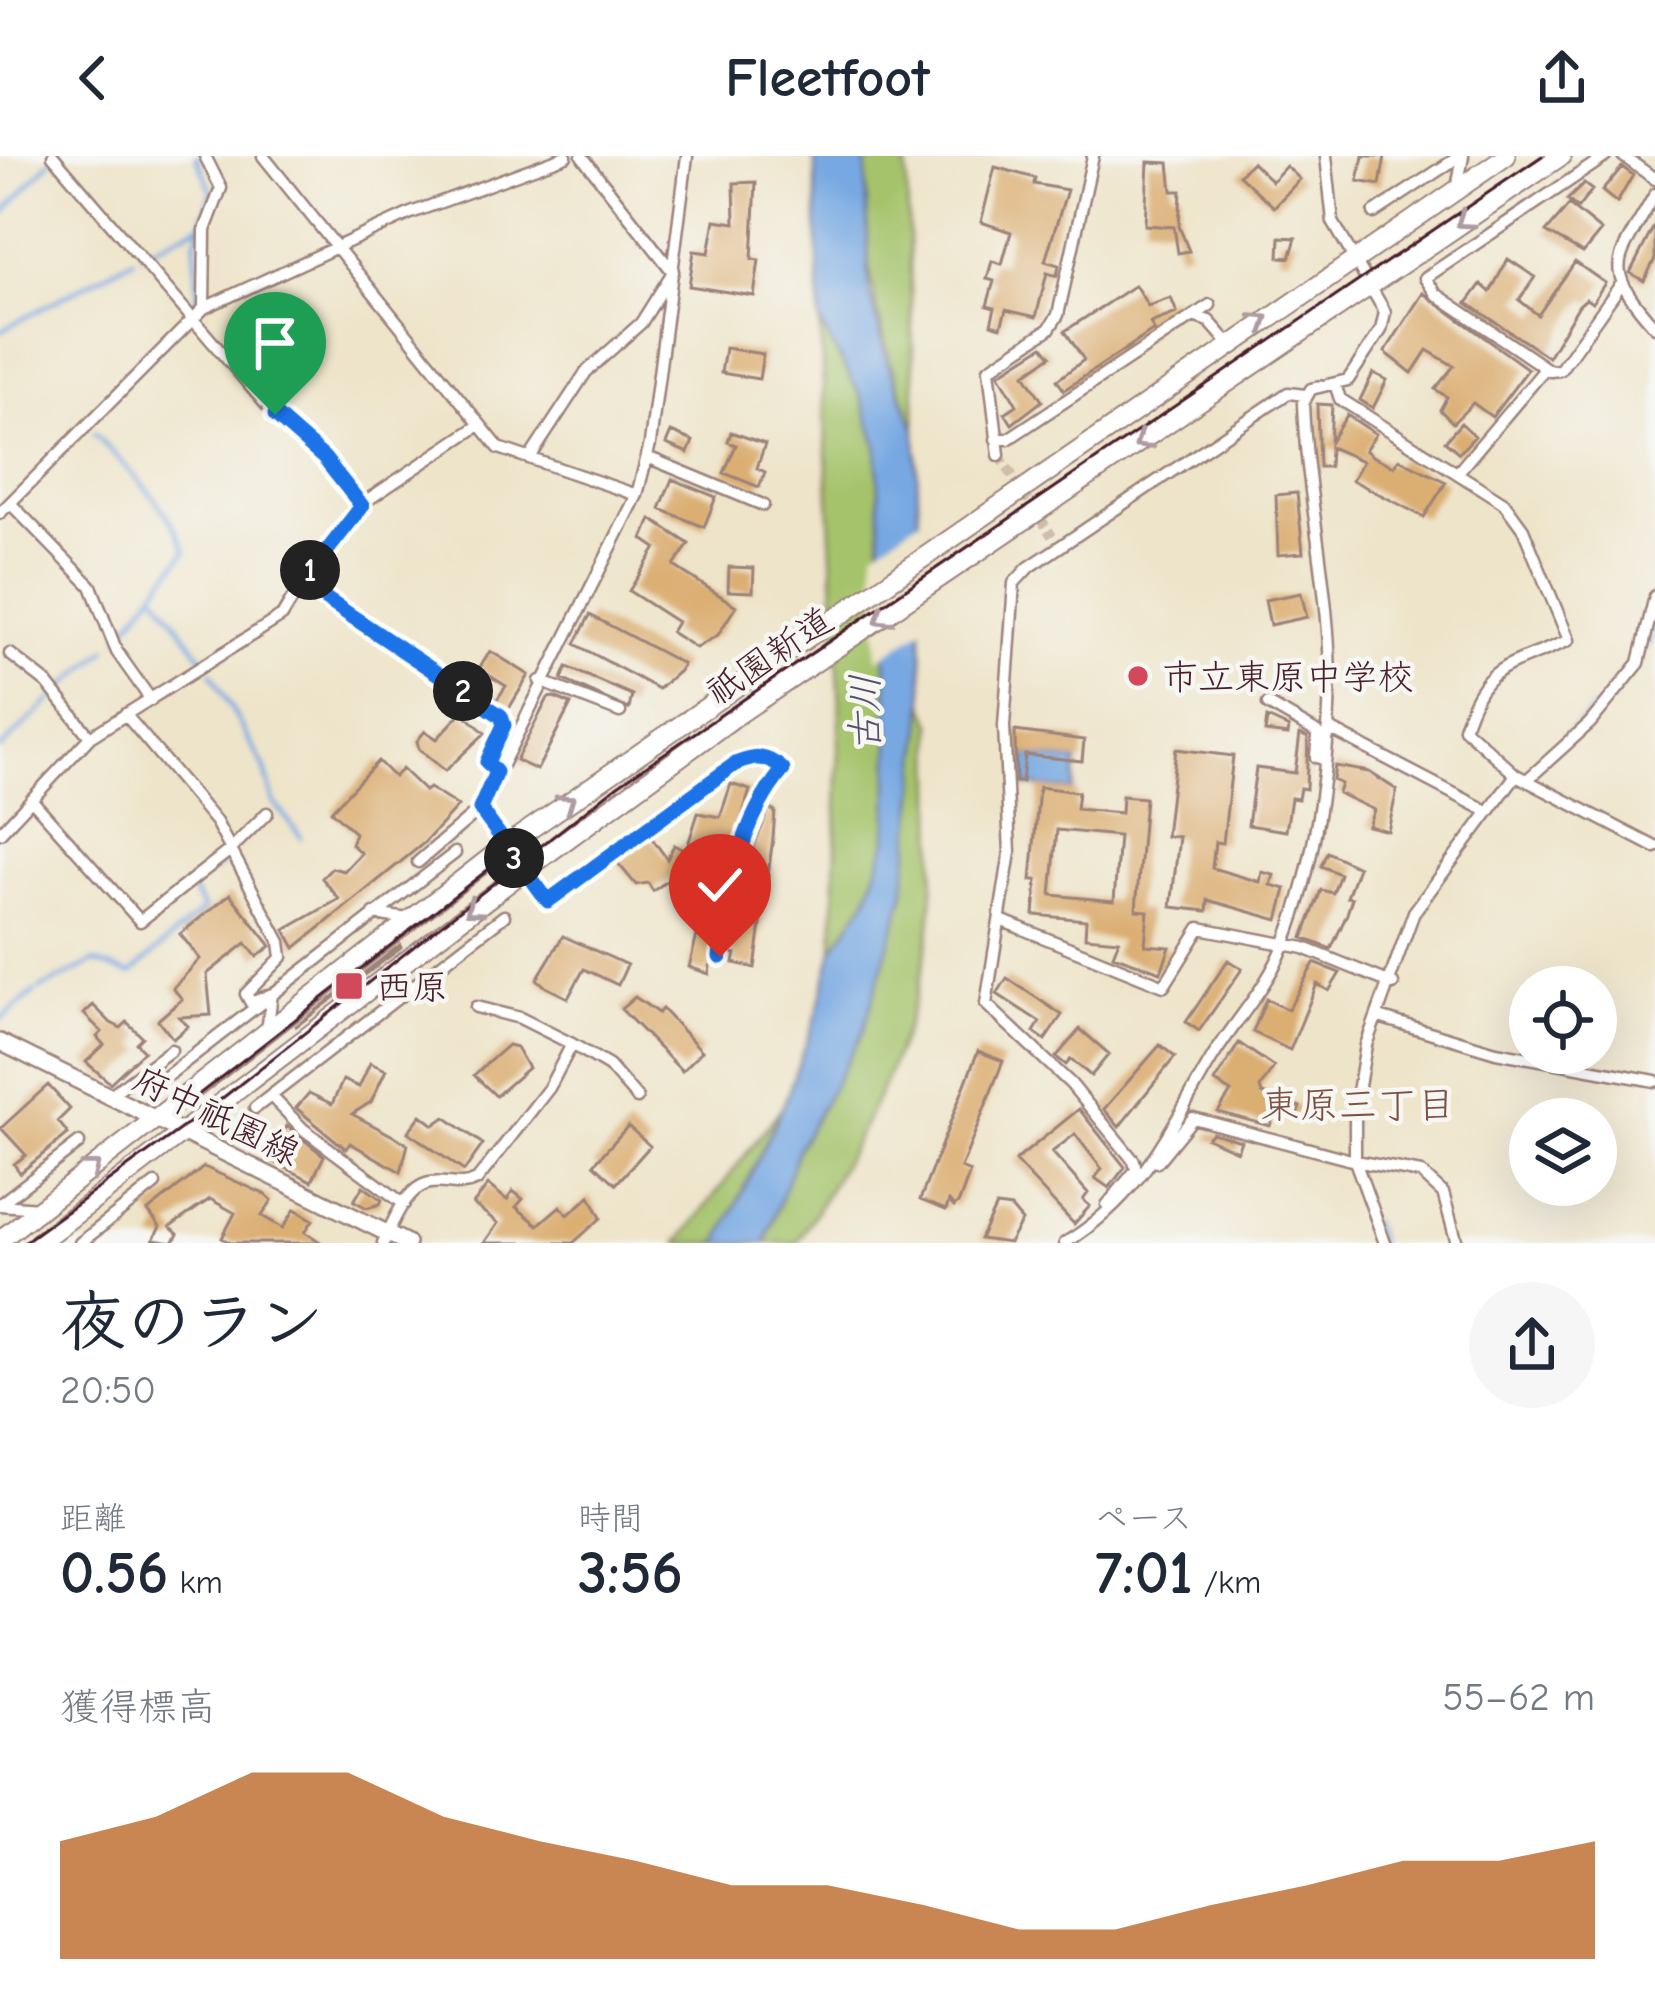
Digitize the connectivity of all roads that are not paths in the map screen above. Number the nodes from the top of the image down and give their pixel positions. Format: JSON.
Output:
{"nodes":[{"id":1,"x":53,"y":156,"type":"edge"},
{"id":2,"x":205,"y":156,"type":"edge"},
{"id":3,"x":262,"y":156,"type":"edge"},
{"id":4,"x":566,"y":156,"type":"edge"},
{"id":5,"x":582,"y":156,"type":"edge"},
{"id":6,"x":687,"y":156,"type":"edge"},
{"id":7,"x":1093,"y":156,"type":"edge"},
{"id":8,"x":1325,"y":156,"type":"edge"},
{"id":9,"x":1461,"y":156,"type":"edge"},
{"id":10,"x":1506,"y":156,"type":"edge"},
{"id":11,"x":1561,"y":156,"type":"edge"},
{"id":12,"x":1606,"y":156,"type":"edge"},
{"id":13,"x":1624,"y":156,"type":"edge"},
{"id":14,"x":1655,"y":179,"type":"edge"},
{"id":15,"x":1457,"y":188,"type":"junction"},
{"id":16,"x":1502,"y":194,"type":"junction"},
{"id":17,"x":1655,"y":194,"type":"edge"},
{"id":18,"x":1531,"y":205,"type":"junction"},
{"id":19,"x":1374,"y":213,"type":"dead end"},
{"id":20,"x":336,"y":247,"type":"junction"},
{"id":21,"x":1355,"y":258,"type":"junction"},
{"id":22,"x":673,"y":272,"type":"junction"},
{"id":23,"x":1373,"y":284,"type":"junction"},
{"id":24,"x":1619,"y":287,"type":"junction"},
{"id":25,"x":1210,"y":305,"type":"dead end"},
{"id":26,"x":204,"y":308,"type":"junction"},
{"id":27,"x":1193,"y":316,"type":"junction"},
{"id":28,"x":194,"y":318,"type":"junction"},
{"id":29,"x":1655,"y":327,"type":"edge"},
{"id":30,"x":1229,"y":344,"type":"junction"},
{"id":31,"x":1545,"y":369,"type":"junction"},
{"id":32,"x":1336,"y":387,"type":"junction"},
{"id":33,"x":1305,"y":395,"type":"junction"},
{"id":34,"x":478,"y":426,"type":"junction"},
{"id":35,"x":996,"y":439,"type":"junction"},
{"id":36,"x":999,"y":455,"type":"tunnel mouth"},
{"id":37,"x":531,"y":456,"type":"junction"},
{"id":38,"x":647,"y":457,"type":"junction"},
{"id":39,"x":1458,"y":472,"type":"junction"},
{"id":40,"x":637,"y":494,"type":"junction"},
{"id":41,"x":764,"y":505,"type":"dead end"},
{"id":42,"x":362,"y":506,"type":"junction"},
{"id":43,"x":5,"y":509,"type":"edge"},
{"id":44,"x":302,"y":583,"type":"junction"},
{"id":45,"x":1655,"y":596,"type":"edge"},
{"id":46,"x":10,"y":654,"type":"dead end"},
{"id":47,"x":540,"y":681,"type":"junction"},
{"id":48,"x":151,"y":700,"type":"junction"},
{"id":49,"x":1268,"y":704,"type":"dead end"},
{"id":50,"x":620,"y":712,"type":"dead end"},
{"id":51,"x":125,"y":714,"type":"junction"},
{"id":52,"x":1328,"y":728,"type":"junction"},
{"id":53,"x":90,"y":736,"type":"junction"},
{"id":54,"x":1324,"y":759,"type":"junction"},
{"id":55,"x":496,"y":772,"type":"junction"},
{"id":56,"x":1522,"y":777,"type":"junction"},
{"id":57,"x":31,"y":799,"type":"junction"},
{"id":58,"x":480,"y":809,"type":"junction"},
{"id":59,"x":1485,"y":810,"type":"junction"},
{"id":60,"x":267,"y":813,"type":"dead end"},
{"id":61,"x":0,"y":832,"type":"edge"},
{"id":62,"x":504,"y":847,"type":"junction"},
{"id":63,"x":1655,"y":847,"type":"edge"},
{"id":64,"x":230,"y":850,"type":"junction"},
{"id":65,"x":455,"y":853,"type":"dead end"},
{"id":66,"x":418,"y":862,"type":"dead end"},
{"id":67,"x":525,"y":870,"type":"junction"},
{"id":68,"x":374,"y":914,"type":"junction"},
{"id":69,"x":504,"y":916,"type":"dead end"},
{"id":70,"x":408,"y":919,"type":"junction"},
{"id":71,"x":1003,"y":921,"type":"junction"},
{"id":72,"x":440,"y":935,"type":"junction"},
{"id":73,"x":1284,"y":945,"type":"junction"},
{"id":74,"x":720,"y":957,"type":"dead end"},
{"id":75,"x":431,"y":971,"type":"junction"},
{"id":76,"x":1393,"y":984,"type":"junction"},
{"id":77,"x":272,"y":994,"type":"junction"},
{"id":78,"x":476,"y":1007,"type":"dead end"},
{"id":79,"x":1379,"y":1017,"type":"junction"},
{"id":80,"x":267,"y":1031,"type":"junction"},
{"id":81,"x":0,"y":1042,"type":"edge"},
{"id":82,"x":299,"y":1042,"type":"junction"},
{"id":83,"x":572,"y":1044,"type":"junction"},
{"id":84,"x":332,"y":1048,"type":"junction"},
{"id":85,"x":171,"y":1050,"type":"dead end"},
{"id":86,"x":166,"y":1076,"type":"dead end"},
{"id":87,"x":1655,"y":1081,"type":"edge"},
{"id":88,"x":109,"y":1096,"type":"junction"},
{"id":89,"x":271,"y":1096,"type":"junction"},
{"id":90,"x":637,"y":1098,"type":"dead end"},
{"id":91,"x":255,"y":1108,"type":"dead end"},
{"id":92,"x":154,"y":1119,"type":"junction"},
{"id":93,"x":182,"y":1131,"type":"junction"},
{"id":94,"x":79,"y":1143,"type":"dead end"},
{"id":95,"x":1354,"y":1161,"type":"junction"},
{"id":96,"x":1150,"y":1168,"type":"junction"},
{"id":97,"x":155,"y":1184,"type":"dead end"},
{"id":98,"x":97,"y":1198,"type":"junction"},
{"id":99,"x":0,"y":1204,"type":"edge"},
{"id":100,"x":404,"y":1204,"type":"junction"},
{"id":101,"x":42,"y":1208,"type":"junction"},
{"id":102,"x":1094,"y":1221,"type":"junction"},
{"id":103,"x":385,"y":1238,"type":"edge"},
{"id":104,"x":86,"y":1239,"type":"edge"},
{"id":105,"x":0,"y":1240,"type":"edge"},
{"id":106,"x":38,"y":1243,"type":"edge"},
{"id":107,"x":407,"y":1243,"type":"edge"},
{"id":108,"x":1065,"y":1243,"type":"edge"},
{"id":109,"x":1385,"y":1243,"type":"edge"},
{"id":110,"x":1457,"y":1243,"type":"edge"}],
"edges":[{"from":1,"to":28,"type":"street"},
{"from":2,"to":26,"type":"street"},
{"from":3,"to":20,"type":"street"},
{"from":4,"to":20,"type":"street"},
{"from":5,"to":22,"type":"street"},
{"from":6,"to":22,"type":"street"},
{"from":7,"to":35,"type":"street"},
{"from":8,"to":21,"type":"street"},
{"from":9,"to":15,"type":"street"},
{"from":9,"to":19,"type":"street"},
{"from":10,"to":15,"type":"highway","name":"祇園新道"},
{"from":11,"to":16,"type":"highway","name":"祇園新道"},
{"from":12,"to":18,"type":"street"},
{"from":13,"to":14,"type":"street"},
{"from":15,"to":21,"type":"highway","name":"祇園新道"},
{"from":16,"to":18,"type":"street"},
{"from":16,"to":23,"type":"highway","name":"祇園新道","one_way":true},
{"from":17,"to":24,"type":"street"},
{"from":18,"to":31,"type":"street"},
{"from":20,"to":26,"type":"street"},
{"from":20,"to":34,"type":"street"},
{"from":21,"to":23,"type":"street"},
{"from":30,"to":21,"type":"highway","name":"祇園新道","one_way":true},
{"from":22,"to":37,"type":"street"},
{"from":22,"to":38,"type":"street"},
{"from":23,"to":32,"type":"street"},
{"from":23,"to":67,"type":"highway","name":"祇園新道","one_way":true},
{"from":24,"to":29,"type":"street"},
{"from":24,"to":31,"type":"street"},
{"from":25,"to":27,"type":"street"},
{"from":26,"to":28,"type":"street"},
{"from":27,"to":30,"type":"street"},
{"from":27,"to":35,"type":"street"},
{"from":28,"to":42,"type":"street"},
{"from":28,"to":43,"type":"street"},
{"from":62,"to":30,"type":"highway","name":"祇園新道","one_way":true},
{"from":31,"to":39,"type":"street"},
{"from":32,"to":33,"type":"street"},
{"from":32,"to":39,"type":"street"},
{"from":33,"to":52,"type":"street"},
{"from":33,"to":71,"type":"street"},
{"from":34,"to":37,"type":"street"},
{"from":34,"to":42,"type":"street"},
{"from":35,"to":36,"type":"street"},
{"from":37,"to":40,"type":"street"},
{"from":38,"to":40,"type":"street"},
{"from":38,"to":41,"type":"street"},
{"from":39,"to":56,"type":"street"},
{"from":40,"to":47,"type":"street"},
{"from":42,"to":44,"type":"street"},
{"from":43,"to":48,"type":"street"},
{"from":44,"to":48,"type":"street"},
{"from":44,"to":55,"type":"street"},
{"from":45,"to":56,"type":"street"},
{"from":46,"to":53,"type":"street"},
{"from":47,"to":50,"type":"street"},
{"from":47,"to":55,"type":"street"},
{"from":48,"to":51,"type":"street"},
{"from":49,"to":54,"type":"street"},
{"from":51,"to":53,"type":"street"},
{"from":51,"to":64,"type":"street"},
{"from":52,"to":54,"type":"street"},
{"from":52,"to":59,"type":"street"},
{"from":53,"to":57,"type":"street"},
{"from":54,"to":73,"type":"street"},
{"from":55,"to":58,"type":"street"},
{"from":56,"to":59,"type":"street"},
{"from":56,"to":63,"type":"street"},
{"from":57,"to":61,"type":"street"},
{"from":57,"to":64,"type":"street"},
{"from":58,"to":62,"type":"street"},
{"from":58,"to":66,"type":"street"},
{"from":59,"to":76,"type":"street"},
{"from":60,"to":64,"type":"street"},
{"from":62,"to":67,"type":"street"},
{"from":62,"to":70,"type":"highway","name":"祇園新道"},
{"from":64,"to":77,"type":"street"},
{"from":65,"to":68,"type":"street"},
{"from":67,"to":72,"type":"highway","name":"祇園新道","one_way":true},
{"from":67,"to":74,"type":"street"},
{"from":68,"to":70,"type":"street"},
{"from":68,"to":77,"type":"street"},
{"from":69,"to":75,"type":"street"},
{"from":70,"to":80,"type":"highway","name":"祇園新道"},
{"from":71,"to":73,"type":"street"},
{"from":71,"to":102,"type":"street"},
{"from":72,"to":75,"type":"street"},
{"from":72,"to":82,"type":"highway","name":"祇園新道"},
{"from":73,"to":76,"type":"street"},
{"from":73,"to":96,"type":"street"},
{"from":75,"to":84,"type":"street"},
{"from":76,"to":79,"type":"street"},
{"from":77,"to":80,"type":"street"},
{"from":77,"to":86,"type":"street"},
{"from":78,"to":83,"type":"street"},
{"from":79,"to":87,"type":"street"},
{"from":79,"to":95,"type":"street"},
{"from":80,"to":92,"type":"highway","name":"祇園新道"},
{"from":81,"to":88,"type":"main road","name":"府中祇園線"},
{"from":82,"to":84,"type":"street"},
{"from":82,"to":93,"type":"highway","name":"祇園新道"},
{"from":83,"to":90,"type":"street"},
{"from":83,"to":100,"type":"street"},
{"from":84,"to":89,"type":"street"},
{"from":85,"to":88,"type":"street"},
{"from":88,"to":92,"type":"main road","name":"府中祇園線"},
{"from":89,"to":91,"type":"street"},
{"from":89,"to":100,"type":"street"},
{"from":92,"to":93,"type":"main road","name":"府中祇園線"},
{"from":101,"to":92,"type":"highway","name":"祇園新道","one_way":true},
{"from":93,"to":98,"type":"highway","name":"祇園新道"},
{"from":93,"to":103,"type":"main road","name":"府中祇園線"},
{"from":94,"to":99,"type":"street"},
{"from":95,"to":96,"type":"street"},
{"from":95,"to":109,"type":"street"},
{"from":95,"to":110,"type":"street"},
{"from":96,"to":102,"type":"street"},
{"from":97,"to":104,"type":"street"},
{"from":98,"to":104,"type":"street"},
{"from":98,"to":106,"type":"highway","name":"祇園新道"},
{"from":99,"to":101,"type":"street"},
{"from":100,"to":103,"type":"street"},
{"from":101,"to":105,"type":"highway","name":"祇園新道"},
{"from":102,"to":108,"type":"street"},
{"from":103,"to":107,"type":"main road","name":"府中祇園線"}]}
